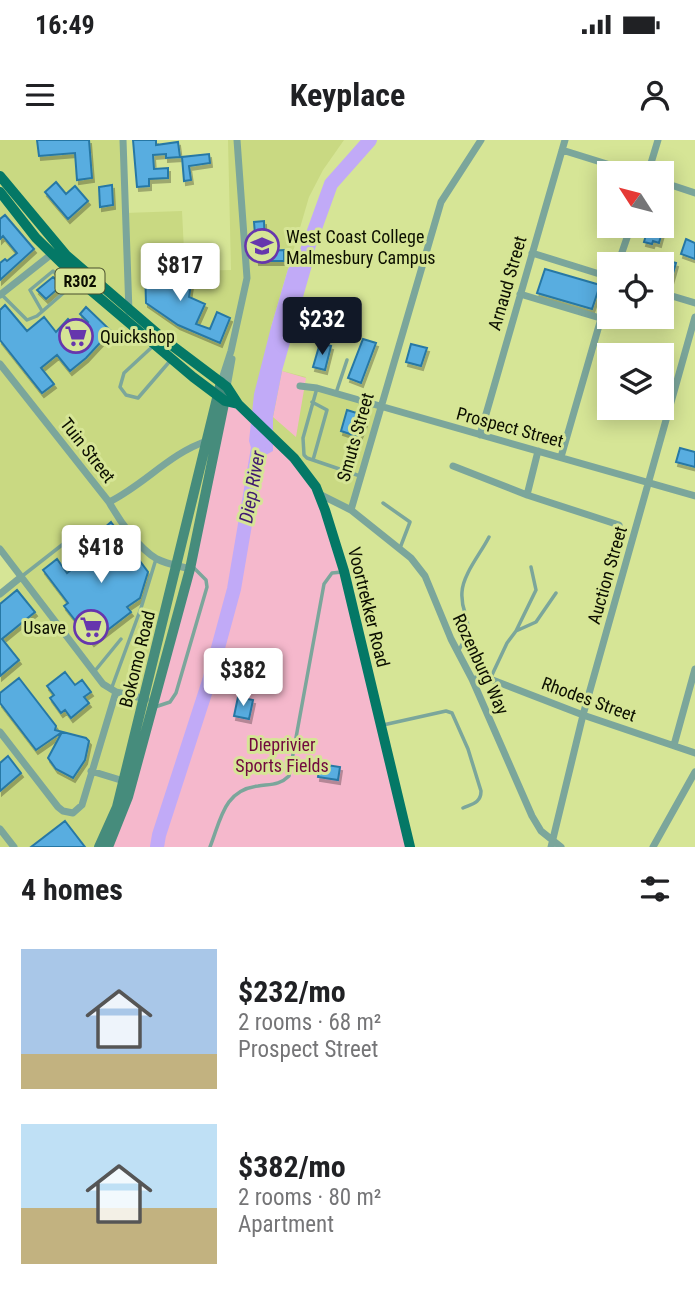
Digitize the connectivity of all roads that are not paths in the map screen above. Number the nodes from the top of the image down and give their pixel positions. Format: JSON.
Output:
{"nodes":[{"id":1,"x":123,"y":140,"type":"edge"},
{"id":2,"x":237,"y":140,"type":"edge"},
{"id":3,"x":481,"y":140,"type":"edge"},
{"id":4,"x":565,"y":140,"type":"edge"},
{"id":5,"x":658,"y":140,"type":"edge"},
{"id":6,"x":562,"y":150,"type":"junction"},
{"id":7,"x":597,"y":161,"type":"edge"},
{"id":8,"x":652,"y":161,"type":"edge"},
{"id":9,"x":0,"y":176,"type":"edge"},
{"id":10,"x":674,"y":186,"type":"edge"},
{"id":11,"x":0,"y":191,"type":"edge"},
{"id":12,"x":695,"y":193,"type":"edge"},
{"id":13,"x":55,"y":251,"type":"junction"},
{"id":14,"x":532,"y":253,"type":"junction"},
{"id":15,"x":597,"y":273,"type":"edge"},
{"id":16,"x":74,"y":284,"type":"junction"},
{"id":17,"x":520,"y":294,"type":"junction"},
{"id":18,"x":1,"y":295,"type":"edge"},
{"id":19,"x":674,"y":297,"type":"edge"},
{"id":20,"x":695,"y":303,"type":"edge"},
{"id":21,"x":130,"y":308,"type":"junction"},
{"id":22,"x":42,"y":312,"type":"junction"},
{"id":23,"x":597,"y":317,"type":"edge"},
{"id":24,"x":695,"y":317,"type":"edge"},
{"id":25,"x":127,"y":323,"type":"junction"},
{"id":26,"x":597,"y":329,"type":"edge"},
{"id":27,"x":154,"y":345,"type":"junction"},
{"id":28,"x":172,"y":359,"type":"junction"},
{"id":29,"x":347,"y":360,"type":"dead end"},
{"id":30,"x":0,"y":364,"type":"edge"},
{"id":31,"x":224,"y":384,"type":"junction"},
{"id":32,"x":300,"y":386,"type":"dead end"},
{"id":33,"x":317,"y":388,"type":"junction"},
{"id":34,"x":335,"y":395,"type":"junction"},
{"id":35,"x":221,"y":398,"type":"junction"},
{"id":36,"x":312,"y":402,"type":"junction"},
{"id":37,"x":380,"y":407,"type":"junction"},
{"id":38,"x":242,"y":408,"type":"junction"},
{"id":39,"x":480,"y":435,"type":"junction"},
{"id":40,"x":207,"y":440,"type":"junction"},
{"id":41,"x":538,"y":450,"type":"junction"},
{"id":42,"x":561,"y":457,"type":"junction"},
{"id":43,"x":313,"y":460,"type":"junction"},
{"id":44,"x":453,"y":466,"type":"dead end"},
{"id":45,"x":360,"y":475,"type":"junction"},
{"id":46,"x":650,"y":483,"type":"junction"},
{"id":47,"x":319,"y":494,"type":"junction"},
{"id":48,"x":123,"y":495,"type":"junction"},
{"id":49,"x":527,"y":495,"type":"junction"},
{"id":50,"x":695,"y":496,"type":"edge"},
{"id":51,"x":109,"y":502,"type":"junction"},
{"id":52,"x":383,"y":503,"type":"dead end"},
{"id":53,"x":351,"y":510,"type":"junction"},
{"id":54,"x":119,"y":521,"type":"junction"},
{"id":55,"x":619,"y":525,"type":"dead end"},
{"id":56,"x":85,"y":527,"type":"dead end"},
{"id":57,"x":489,"y":537,"type":"dead end"},
{"id":58,"x":0,"y":549,"type":"edge"},
{"id":59,"x":399,"y":550,"type":"junction"},
{"id":60,"x":156,"y":559,"type":"junction"},
{"id":61,"x":176,"y":565,"type":"junction"},
{"id":62,"x":190,"y":567,"type":"junction"},
{"id":63,"x":531,"y":567,"type":"dead end"},
{"id":64,"x":344,"y":571,"type":"junction"},
{"id":65,"x":21,"y":577,"type":"junction"},
{"id":66,"x":556,"y":593,"type":"dead end"},
{"id":67,"x":0,"y":594,"type":"edge"},
{"id":68,"x":516,"y":631,"type":"junction"},
{"id":69,"x":121,"y":639,"type":"dead end"},
{"id":70,"x":458,"y":652,"type":"junction"},
{"id":71,"x":695,"y":669,"type":"edge"},
{"id":72,"x":93,"y":673,"type":"junction"},
{"id":73,"x":472,"y":678,"type":"junction"},
{"id":74,"x":490,"y":679,"type":"junction"},
{"id":75,"x":113,"y":690,"type":"junction"},
{"id":76,"x":144,"y":698,"type":"junction"},
{"id":77,"x":154,"y":705,"type":"junction"},
{"id":78,"x":583,"y":715,"type":"junction"},
{"id":79,"x":381,"y":726,"type":"junction"},
{"id":80,"x":0,"y":732,"type":"edge"},
{"id":81,"x":674,"y":745,"type":"junction"},
{"id":82,"x":695,"y":753,"type":"edge"},
{"id":83,"x":91,"y":771,"type":"junction"},
{"id":84,"x":695,"y":772,"type":"edge"},
{"id":85,"x":127,"y":782,"type":"junction"},
{"id":86,"x":463,"y":807,"type":"dead end"},
{"id":87,"x":0,"y":829,"type":"edge"},
{"id":88,"x":552,"y":845,"type":"edge"},
{"id":89,"x":14,"y":847,"type":"edge"},
{"id":90,"x":99,"y":847,"type":"edge"},
{"id":91,"x":108,"y":847,"type":"edge"},
{"id":92,"x":210,"y":847,"type":"edge"},
{"id":93,"x":410,"y":847,"type":"edge"},
{"id":94,"x":561,"y":847,"type":"edge"},
{"id":95,"x":653,"y":847,"type":"edge"}],
"edges":[{"from":1,"to":21,"type":"street"},
{"from":2,"to":31,"type":"street"},
{"from":3,"to":37,"type":"street","name":"Smuts Street"},
{"from":4,"to":6,"type":"street","name":"Arnaud Street"},
{"from":5,"to":8,"type":"street"},
{"from":6,"to":7,"type":"street"},
{"from":6,"to":14,"type":"street","name":"Arnaud Street"},
{"from":9,"to":13,"type":"main road","name":"Voortrekker Road","number":"R302"},
{"from":10,"to":12,"type":"street"},
{"from":11,"to":13,"type":"main road","name":"Voortrekker Road","number":"R302"},
{"from":13,"to":16,"type":"main road","name":"Voortrekker Road","number":"R302"},
{"from":13,"to":18,"type":"street"},
{"from":13,"to":21,"type":"main road","name":"Voortrekker Road","number":"R302"},
{"from":14,"to":15,"type":"street"},
{"from":14,"to":17,"type":"street","name":"Arnaud Street"},
{"from":16,"to":22,"type":"lane"},
{"from":16,"to":22,"type":"lane"},
{"from":16,"to":25,"type":"main road","name":"Voortrekker Road","number":"R302"},
{"from":17,"to":23,"type":"street"},
{"from":17,"to":39,"type":"street","name":"Arnaud Street"},
{"from":18,"to":22,"type":"lane"},
{"from":19,"to":20,"type":"street"},
{"from":21,"to":25,"type":"street"},
{"from":21,"to":31,"type":"main road","name":"Voortrekker Road","number":"R302"},
{"from":24,"to":46,"type":"street","name":"Auction Street"},
{"from":25,"to":27,"type":"main road","name":"Voortrekker Road","number":"R302"},
{"from":26,"to":42,"type":"street"},
{"from":27,"to":28,"type":"main road","name":"Voortrekker Road","number":"R302"},
{"from":27,"to":28,"type":"lane"},
{"from":28,"to":35,"type":"main road","name":"Voortrekker Road","number":"R302"},
{"from":29,"to":34,"type":"lane"},
{"from":30,"to":51,"type":"street","name":"Tuin Street"},
{"from":31,"to":35,"type":"main road"},
{"from":31,"to":38,"type":"main road","name":"Voortrekker Road","number":"R302"},
{"from":32,"to":33,"type":"street","name":"Prospect Street"},
{"from":33,"to":34,"type":"street","name":"Prospect Street"},
{"from":33,"to":36,"type":"lane"},
{"from":34,"to":37,"type":"street","name":"Prospect Street"},
{"from":35,"to":38,"type":"main road","name":"Voortrekker Road","number":"R302"},
{"from":35,"to":40,"type":"main road","name":"Bokomo Road"},
{"from":35,"to":62,"type":"main road","name":"Bokomo Road"},
{"from":36,"to":43,"type":"lane"},
{"from":36,"to":43,"type":"lane"},
{"from":37,"to":39,"type":"street","name":"Prospect Street"},
{"from":37,"to":45,"type":"street","name":"Smuts Street"},
{"from":38,"to":47,"type":"main road","name":"Voortrekker Road","number":"R302"},
{"from":39,"to":41,"type":"street","name":"Prospect Street"},
{"from":40,"to":48,"type":"street"},
{"from":40,"to":61,"type":"main road","name":"Bokomo Road"},
{"from":41,"to":42,"type":"street","name":"Prospect Street"},
{"from":41,"to":49,"type":"street"},
{"from":42,"to":46,"type":"street","name":"Prospect Street"},
{"from":43,"to":45,"type":"lane"},
{"from":44,"to":49,"type":"street"},
{"from":45,"to":53,"type":"street","name":"Smuts Street"},
{"from":46,"to":50,"type":"street","name":"Prospect Street"},
{"from":46,"to":78,"type":"street","name":"Auction Street"},
{"from":47,"to":53,"type":"street","name":"Rozenburg Way"},
{"from":47,"to":64,"type":"main road","name":"Voortrekker Road","number":"R302"},
{"from":48,"to":51,"type":"street"},
{"from":48,"to":54,"type":"street"},
{"from":49,"to":55,"type":"street"},
{"from":51,"to":54,"type":"street","name":"Tuin Street"},
{"from":52,"to":59,"type":"lane"},
{"from":53,"to":59,"type":"street","name":"Rozenburg Way"},
{"from":54,"to":60,"type":"street","name":"Tuin Street"},
{"from":56,"to":65,"type":"lane"},
{"from":57,"to":70,"type":"lane"},
{"from":58,"to":65,"type":"street"},
{"from":59,"to":70,"type":"street","name":"Rozenburg Way"},
{"from":60,"to":61,"type":"street","name":"Tuin Street"},
{"from":60,"to":75,"type":"lane"},
{"from":61,"to":62,"type":"street","name":"Tuin Street"},
{"from":61,"to":76,"type":"main road","name":"Bokomo Road"},
{"from":62,"to":77,"type":"main road","name":"Bokomo Road"},
{"from":62,"to":77,"type":"lane"},
{"from":63,"to":68,"type":"lane"},
{"from":64,"to":79,"type":"main road","name":"Voortrekker Road","number":"R302"},
{"from":64,"to":92,"type":"lane"},
{"from":65,"to":67,"type":"street"},
{"from":65,"to":72,"type":"street"},
{"from":66,"to":68,"type":"lane"},
{"from":68,"to":74,"type":"lane"},
{"from":69,"to":72,"type":"lane"},
{"from":70,"to":73,"type":"street","name":"Rozenburg Way"},
{"from":71,"to":81,"type":"street"},
{"from":72,"to":75,"type":"street"},
{"from":73,"to":74,"type":"street","name":"Rhodes Street"},
{"from":73,"to":88,"type":"street","name":"Rozenburg Way"},
{"from":74,"to":78,"type":"street","name":"Rhodes Street"},
{"from":75,"to":76,"type":"street"},
{"from":75,"to":83,"type":"street","name":"Bokomo Road"},
{"from":76,"to":77,"type":"street"},
{"from":76,"to":85,"type":"main road","name":"Bokomo Road"},
{"from":77,"to":85,"type":"main road","name":"Bokomo Road"},
{"from":78,"to":81,"type":"street","name":"Rhodes Street"},
{"from":78,"to":88,"type":"street","name":"Auction Street"},
{"from":79,"to":86,"type":"lane"},
{"from":79,"to":93,"type":"main road","name":"Voortrekker Road","number":"R302"},
{"from":80,"to":83,"type":"street","name":"Bokomo Road"},
{"from":81,"to":82,"type":"street","name":"Rhodes Street"},
{"from":83,"to":85,"type":"street"},
{"from":84,"to":95,"type":"street"},
{"from":85,"to":90,"type":"main road","name":"Bokomo Road"},
{"from":85,"to":91,"type":"main road","name":"Bokomo Road"},
{"from":87,"to":89,"type":"street"},
{"from":88,"to":94,"type":"street","name":"Rozenburg Way"}]}
